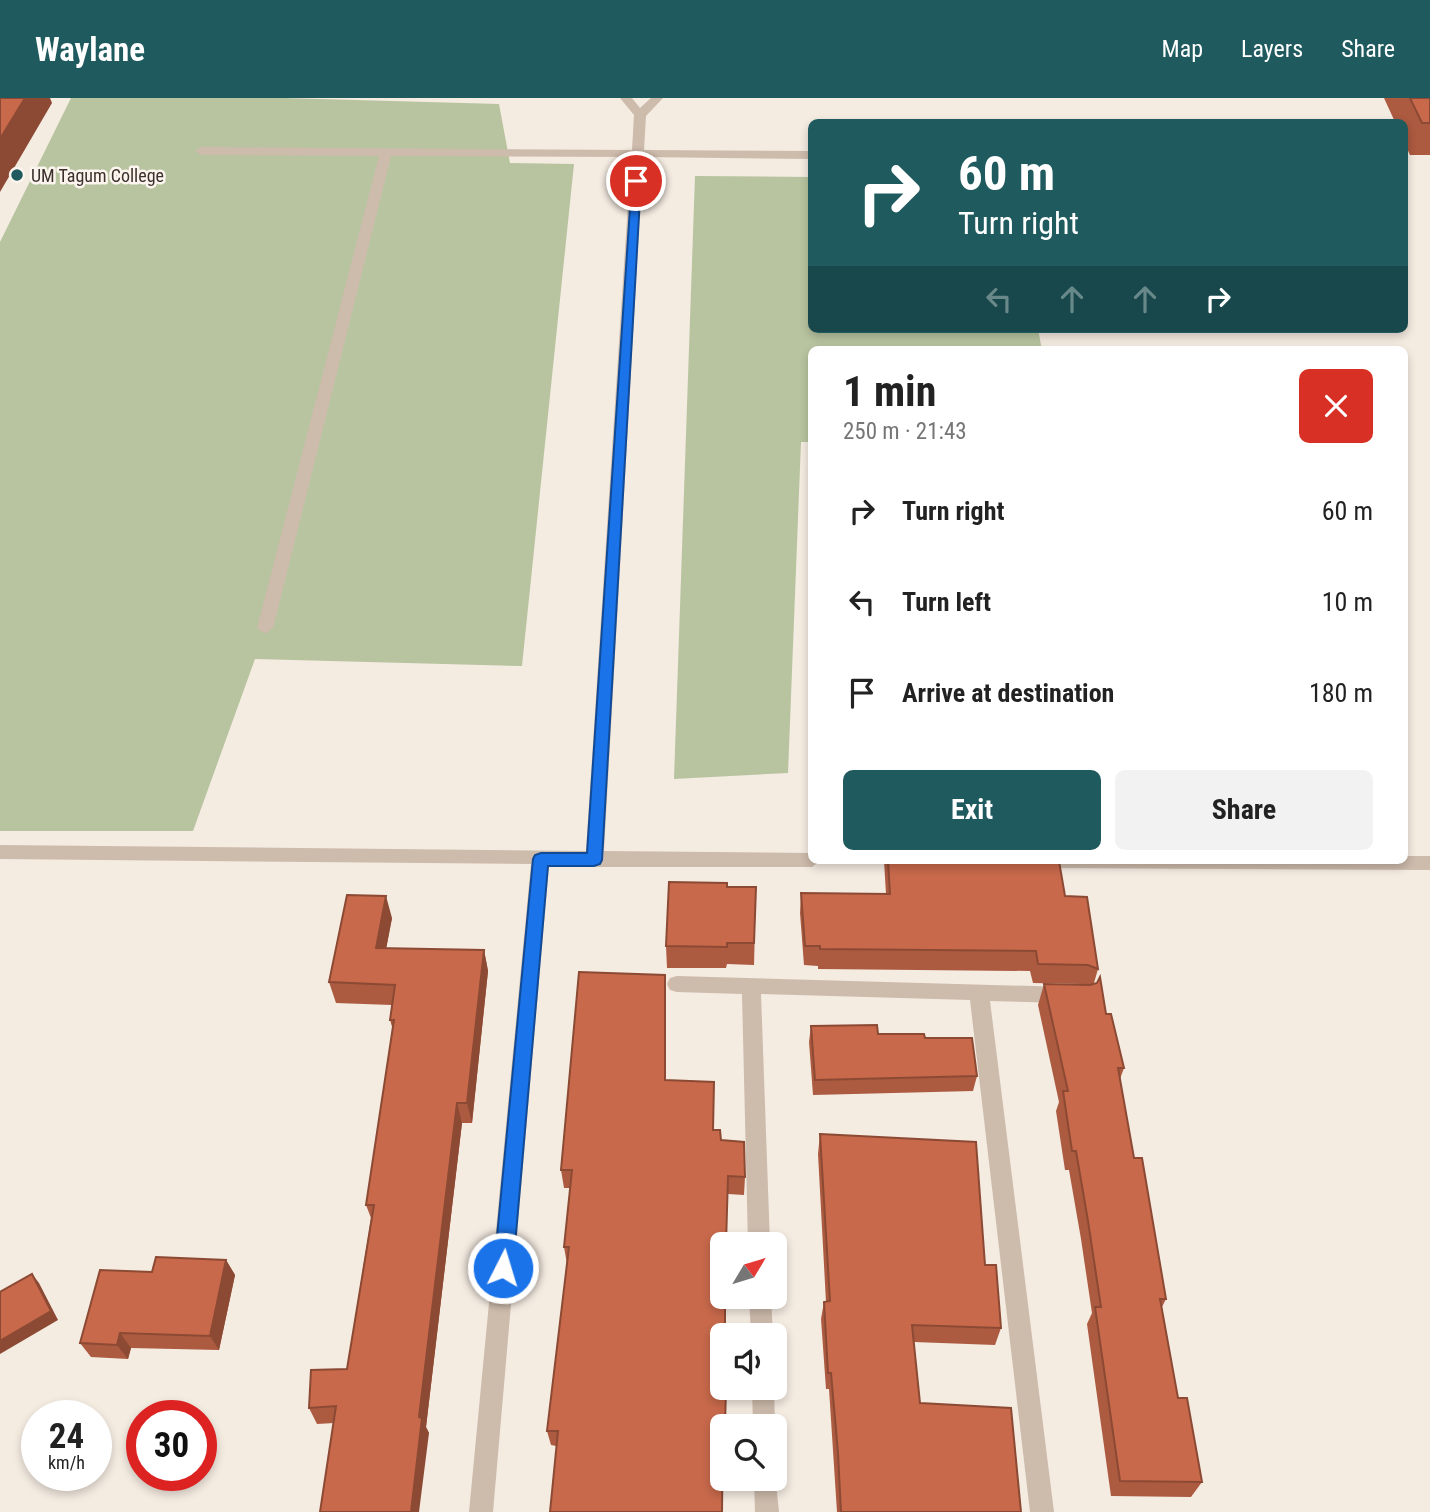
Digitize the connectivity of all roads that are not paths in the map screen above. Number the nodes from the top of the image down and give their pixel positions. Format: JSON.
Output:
{"nodes":[{"id":1,"x":626,"y":98,"type":"edge"},
{"id":2,"x":657,"y":98,"type":"edge"},
{"id":3,"x":640,"y":115,"type":"junction"},
{"id":4,"x":201,"y":151,"type":"dead end"},
{"id":5,"x":386,"y":152,"type":"junction"},
{"id":6,"x":637,"y":154,"type":"junction"},
{"id":7,"x":808,"y":155,"type":"edge"},
{"id":8,"x":265,"y":628,"type":"dead end"},
{"id":9,"x":0,"y":852,"type":"edge"},
{"id":10,"x":541,"y":859,"type":"junction"},
{"id":11,"x":594,"y":860,"type":"junction"},
{"id":12,"x":808,"y":860,"type":"edge"},
{"id":13,"x":1408,"y":863,"type":"edge"},
{"id":14,"x":1430,"y":863,"type":"edge"},
{"id":15,"x":677,"y":984,"type":"dead end"},
{"id":16,"x":751,"y":986,"type":"junction"},
{"id":17,"x":979,"y":993,"type":"junction"},
{"id":18,"x":1082,"y":995,"type":"edge"},
{"id":19,"x":759,"y":1232,"type":"edge"},
{"id":20,"x":766,"y":1491,"type":"edge"},
{"id":21,"x":481,"y":1512,"type":"edge"},
{"id":22,"x":767,"y":1512,"type":"edge"},
{"id":23,"x":1042,"y":1512,"type":"edge"}],
"edges":[{"from":1,"to":3,"type":"street"},
{"from":2,"to":3,"type":"street"},
{"from":3,"to":6,"type":"street"},
{"from":4,"to":5,"type":"street"},
{"from":5,"to":6,"type":"street"},
{"from":5,"to":8,"type":"street"},
{"from":6,"to":7,"type":"street"},
{"from":6,"to":11,"type":"street"},
{"from":9,"to":10,"type":"street"},
{"from":10,"to":11,"type":"street"},
{"from":10,"to":21,"type":"street"},
{"from":11,"to":12,"type":"street"},
{"from":13,"to":14,"type":"street"},
{"from":15,"to":16,"type":"street"},
{"from":16,"to":17,"type":"street"},
{"from":16,"to":19,"type":"street"},
{"from":17,"to":18,"type":"street"},
{"from":17,"to":23,"type":"street"},
{"from":20,"to":22,"type":"street"}]}
